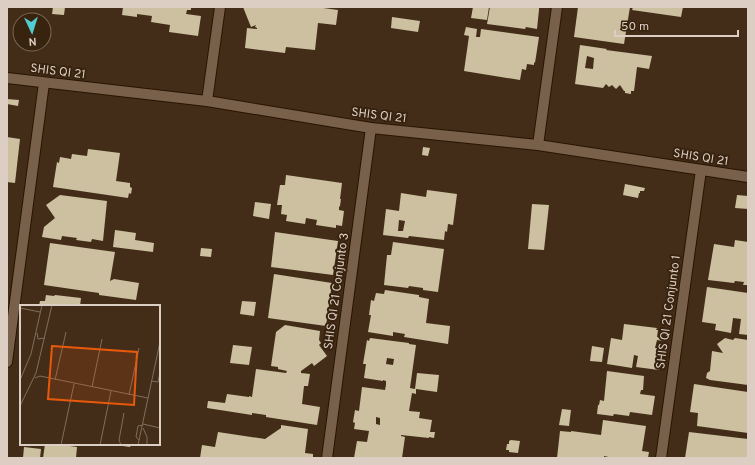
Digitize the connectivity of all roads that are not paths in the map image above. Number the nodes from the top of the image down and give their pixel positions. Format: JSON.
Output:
{"nodes":[{"id":1,"x":220,"y":7,"type":"edge"},
{"id":2,"x":557,"y":7,"type":"edge"},
{"id":3,"x":7,"y":78,"type":"edge"},
{"id":4,"x":44,"y":83,"type":"junction"},
{"id":5,"x":207,"y":101,"type":"junction"},
{"id":6,"x":371,"y":128,"type":"junction"},
{"id":7,"x":538,"y":145,"type":"junction"},
{"id":8,"x":701,"y":170,"type":"junction"},
{"id":9,"x":748,"y":177,"type":"edge"},
{"id":10,"x":7,"y":362,"type":"edge"},
{"id":11,"x":326,"y":458,"type":"edge"},
{"id":12,"x":661,"y":458,"type":"edge"}],
"edges":[{"from":1,"to":5,"type":"street"},
{"from":2,"to":7,"type":"street"},
{"from":3,"to":4,"type":"street","name":"SHIS QI 21"},
{"from":4,"to":5,"type":"street","name":"SHIS QI 21"},
{"from":4,"to":10,"type":"street"},
{"from":5,"to":6,"type":"street","name":"SHIS QI 21"},
{"from":6,"to":7,"type":"street","name":"SHIS QI 21"},
{"from":6,"to":11,"type":"street","name":"SHIS QI 21 Conjunto 3"},
{"from":7,"to":8,"type":"street","name":"SHIS QI 21"},
{"from":8,"to":9,"type":"street","name":"SHIS QI 21"},
{"from":8,"to":12,"type":"street","name":"SHIS QI 21 Conjunto 1"}]}
